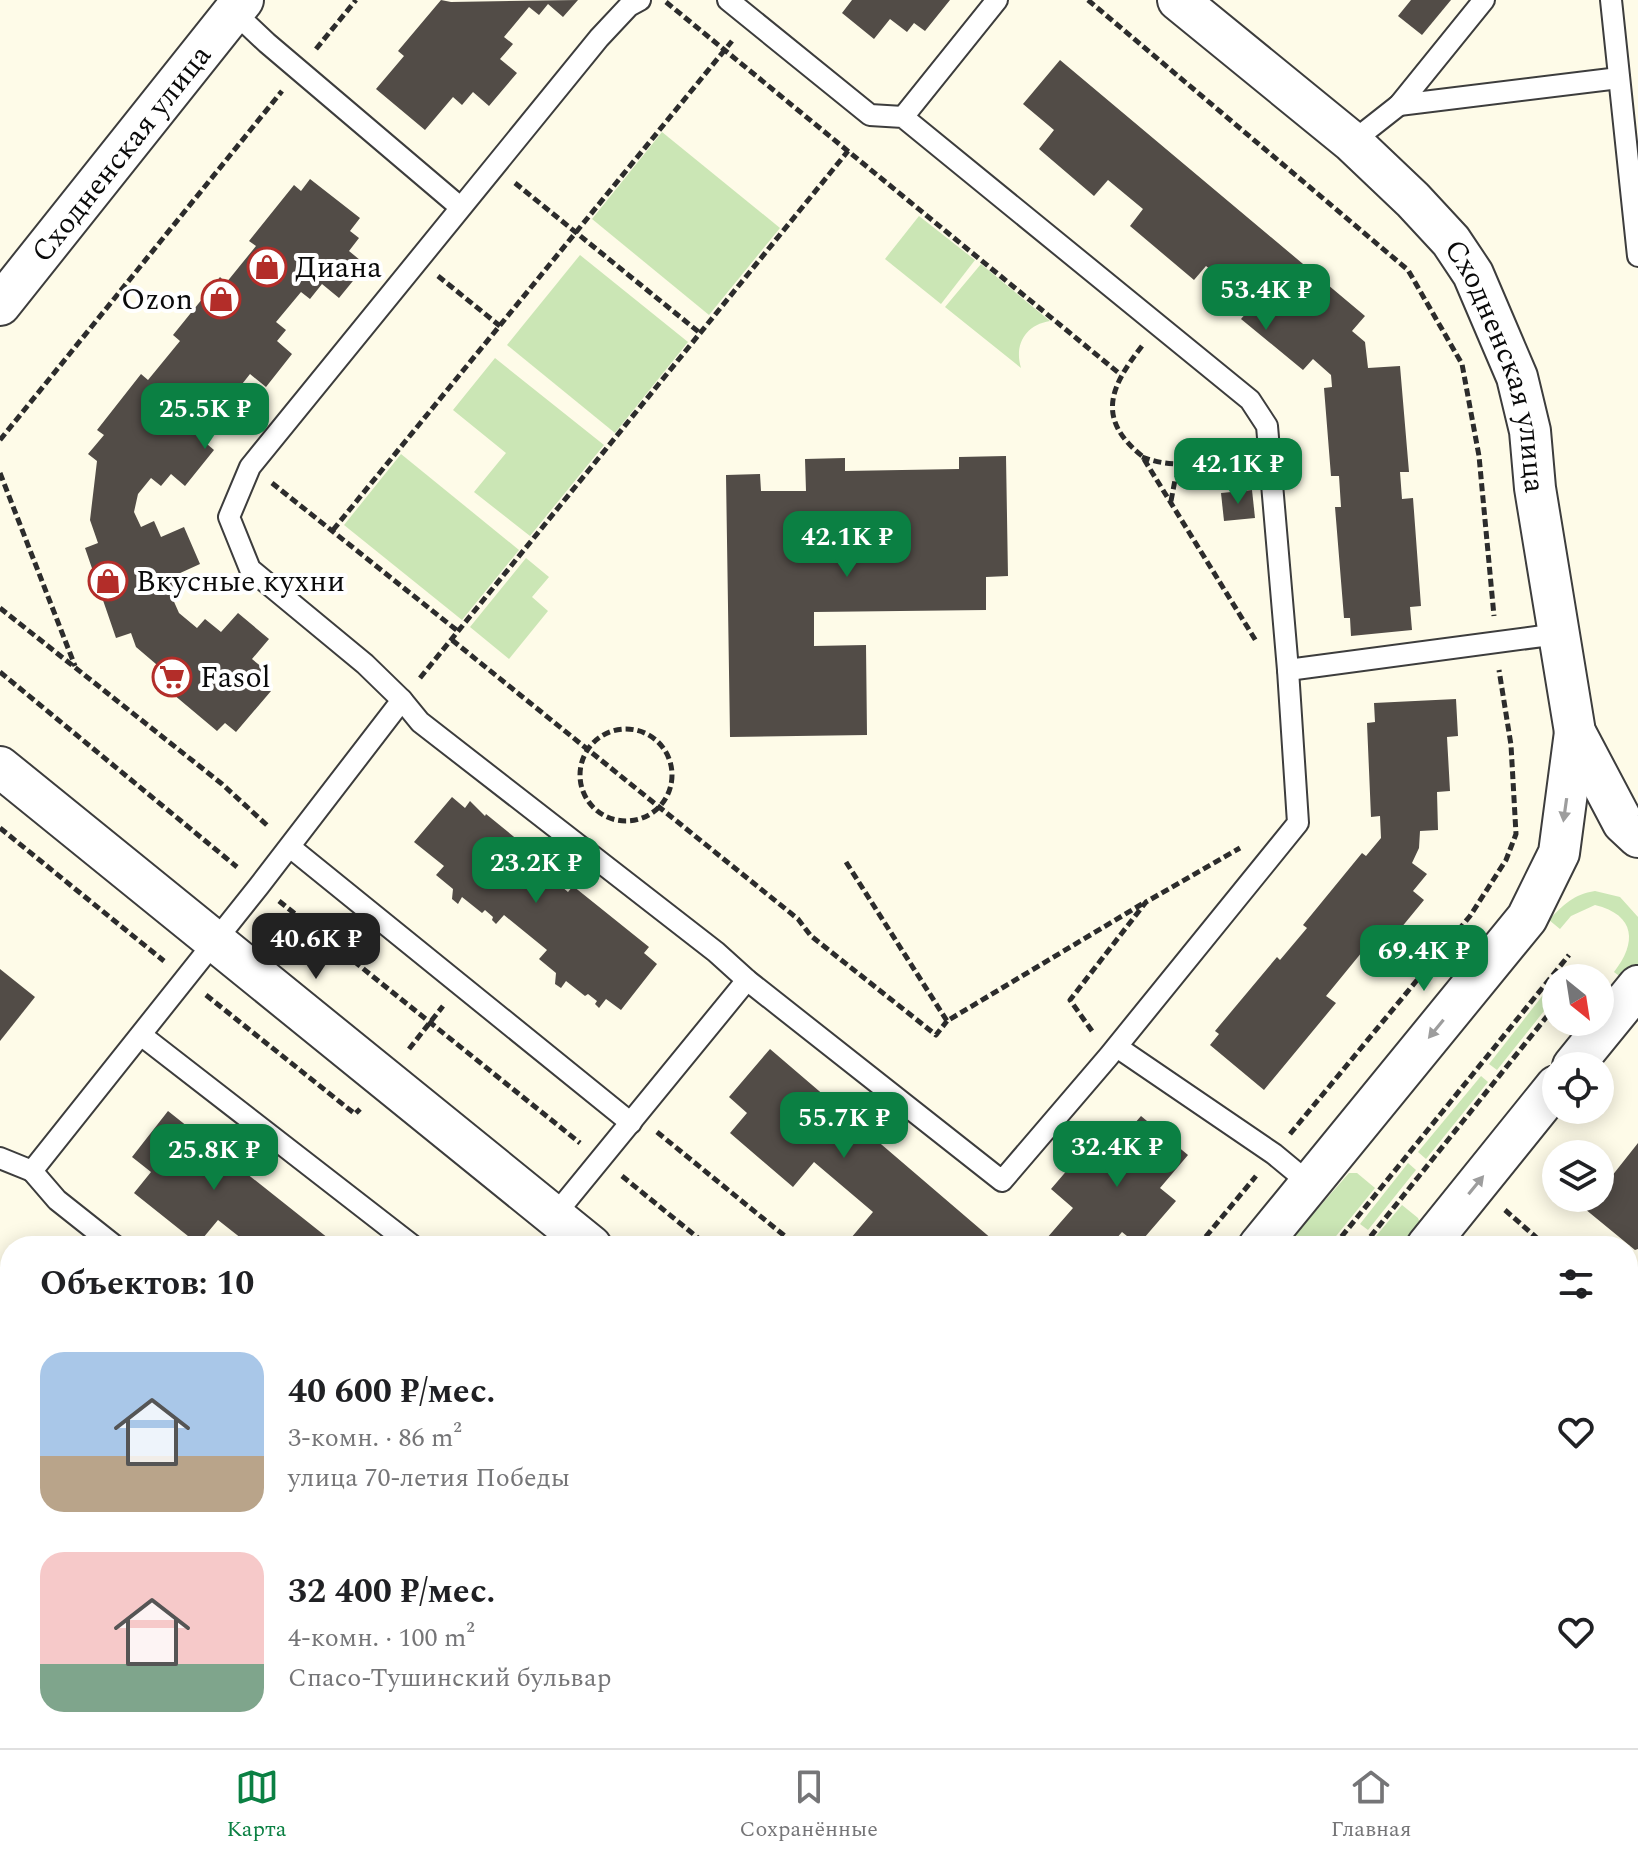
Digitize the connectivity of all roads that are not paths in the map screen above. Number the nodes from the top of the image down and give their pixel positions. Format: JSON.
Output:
{"nodes":[{"id":1,"x":640,"y":0,"type":"edge"},
{"id":2,"x":728,"y":0,"type":"edge"},
{"id":3,"x":997,"y":0,"type":"edge"},
{"id":4,"x":1178,"y":0,"type":"edge"},
{"id":5,"x":1484,"y":0,"type":"edge"},
{"id":6,"x":1611,"y":0,"type":"edge"},
{"id":7,"x":238,"y":6,"type":"edge"},
{"id":8,"x":1619,"y":78,"type":"junction"},
{"id":9,"x":1399,"y":105,"type":"junction"},
{"id":10,"x":903,"y":117,"type":"junction"},
{"id":11,"x":1352,"y":142,"type":"junction"},
{"id":12,"x":460,"y":207,"type":"junction"},
{"id":13,"x":1638,"y":256,"type":"edge"},
{"id":14,"x":0,"y":305,"type":"edge"},
{"id":15,"x":1558,"y":634,"type":"junction"},
{"id":16,"x":1288,"y":670,"type":"junction"},
{"id":17,"x":402,"y":700,"type":"junction"},
{"id":18,"x":1575,"y":732,"type":"junction"},
{"id":19,"x":0,"y":767,"type":"edge"},
{"id":20,"x":1638,"y":837,"type":"edge"},
{"id":21,"x":290,"y":847,"type":"junction"},
{"id":22,"x":215,"y":940,"type":"junction"},
{"id":23,"x":747,"y":980,"type":"junction"},
{"id":24,"x":1638,"y":986,"type":"edge"},
{"id":25,"x":141,"y":1035,"type":"junction"},
{"id":26,"x":1113,"y":1052,"type":"junction"},
{"id":27,"x":1584,"y":1052,"type":"edge"},
{"id":28,"x":1542,"y":1103,"type":"edge"},
{"id":29,"x":634,"y":1120,"type":"junction"},
{"id":30,"x":0,"y":1158,"type":"edge"},
{"id":31,"x":32,"y":1171,"type":"junction"},
{"id":32,"x":1309,"y":1183,"type":"junction"},
{"id":33,"x":554,"y":1216,"type":"junction"},
{"id":34,"x":102,"y":1236,"type":"edge"},
{"id":35,"x":400,"y":1236,"type":"edge"},
{"id":36,"x":579,"y":1236,"type":"edge"},
{"id":37,"x":1267,"y":1236,"type":"edge"},
{"id":38,"x":1435,"y":1236,"type":"edge"}],
"edges":[{"from":1,"to":12,"type":"lane"},
{"from":2,"to":10,"type":"lane"},
{"from":3,"to":10,"type":"lane"},
{"from":4,"to":11,"type":"street","name":"Сходненская улица"},
{"from":5,"to":9,"type":"lane"},
{"from":6,"to":8,"type":"lane"},
{"from":7,"to":12,"type":"lane"},
{"from":7,"to":14,"type":"street","name":"Сходненская улица"},
{"from":8,"to":9,"type":"lane"},
{"from":8,"to":13,"type":"lane"},
{"from":9,"to":11,"type":"lane"},
{"from":10,"to":16,"type":"lane"},
{"from":11,"to":15,"type":"street","name":"Сходненская улица"},
{"from":12,"to":17,"type":"lane"},
{"from":15,"to":16,"type":"lane"},
{"from":15,"to":18,"type":"street","name":"Сходненская улица"},
{"from":16,"to":26,"type":"lane"},
{"from":17,"to":21,"type":"lane"},
{"from":17,"to":23,"type":"lane"},
{"from":18,"to":20,"type":"street","name":"Сходненская улица"},
{"from":18,"to":32,"type":"street","one_way":true},
{"from":19,"to":22,"type":"street"},
{"from":21,"to":22,"type":"lane"},
{"from":21,"to":29,"type":"lane"},
{"from":22,"to":25,"type":"lane"},
{"from":22,"to":33,"type":"street"},
{"from":23,"to":26,"type":"lane"},
{"from":23,"to":29,"type":"lane"},
{"from":24,"to":27,"type":"street"},
{"from":25,"to":31,"type":"lane"},
{"from":25,"to":35,"type":"lane"},
{"from":26,"to":32,"type":"lane"},
{"from":38,"to":28,"type":"street","one_way":true},
{"from":29,"to":33,"type":"lane"},
{"from":30,"to":31,"type":"lane"},
{"from":31,"to":34,"type":"lane"},
{"from":32,"to":37,"type":"street"},
{"from":33,"to":36,"type":"street"}]}
